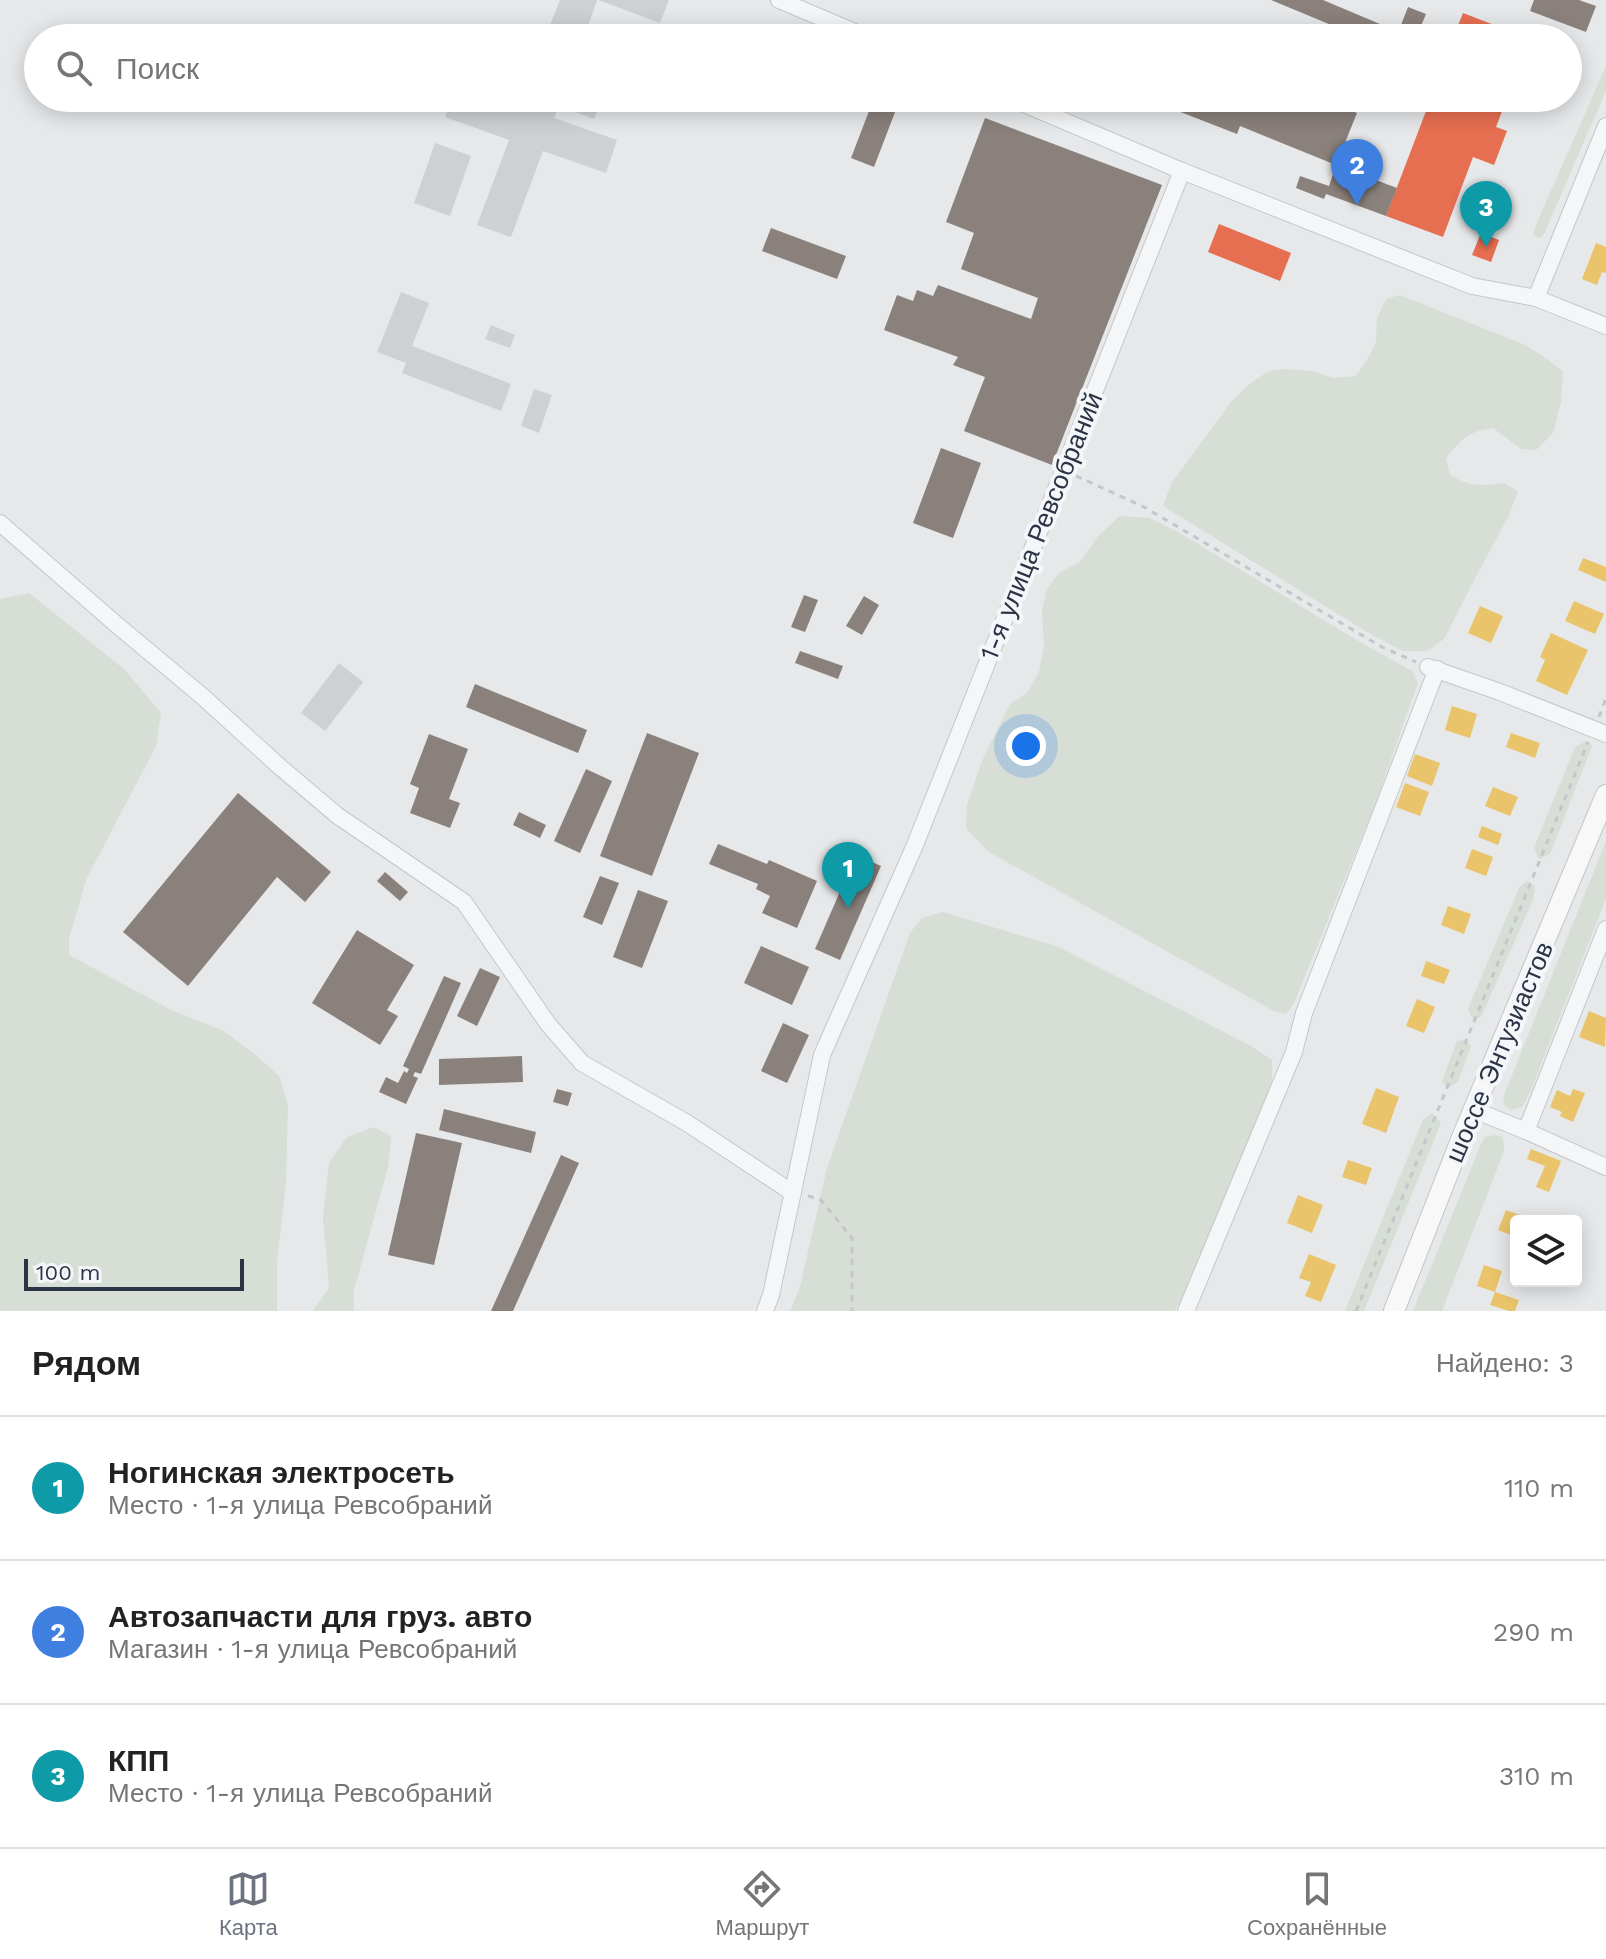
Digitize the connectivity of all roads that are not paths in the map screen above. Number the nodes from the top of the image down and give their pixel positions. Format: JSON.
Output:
{"nodes":[{"id":1,"x":779,"y":0,"type":"edge"},
{"id":2,"x":798,"y":4,"type":"edge"},
{"id":3,"x":840,"y":24,"type":"edge"},
{"id":4,"x":1043,"y":112,"type":"edge"},
{"id":5,"x":1606,"y":126,"type":"edge"},
{"id":6,"x":1182,"y":171,"type":"junction"},
{"id":7,"x":1536,"y":298,"type":"junction"},
{"id":8,"x":1606,"y":326,"type":"edge"},
{"id":9,"x":0,"y":523,"type":"edge"},
{"id":10,"x":1600,"y":732,"type":"edge"},
{"id":11,"x":1606,"y":795,"type":"edge"},
{"id":12,"x":1606,"y":929,"type":"edge"},
{"id":13,"x":1474,"y":1110,"type":"junction"},
{"id":14,"x":1526,"y":1131,"type":"junction"},
{"id":15,"x":1606,"y":1167,"type":"edge"},
{"id":16,"x":793,"y":1193,"type":"junction"},
{"id":17,"x":765,"y":1311,"type":"edge"},
{"id":18,"x":1186,"y":1311,"type":"edge"},
{"id":19,"x":1394,"y":1311,"type":"edge"}],
"edges":[{"from":1,"to":2,"type":"street"},
{"from":2,"to":3,"type":"street"},
{"from":4,"to":6,"type":"street"},
{"from":5,"to":7,"type":"street"},
{"from":6,"to":7,"type":"street"},
{"from":6,"to":16,"type":"street","name":"1-я улица Ревсобраний"},
{"from":7,"to":8,"type":"street"},
{"from":9,"to":16,"type":"street"},
{"from":10,"to":18,"type":"street"},
{"from":11,"to":13,"type":"main road","name":"шоссе Энтузиастов"},
{"from":12,"to":14,"type":"street"},
{"from":13,"to":14,"type":"street"},
{"from":13,"to":19,"type":"main road","name":"шоссе Энтузиастов"},
{"from":14,"to":15,"type":"street"},
{"from":16,"to":17,"type":"street","name":"1-я улица Ревсобраний"}]}
